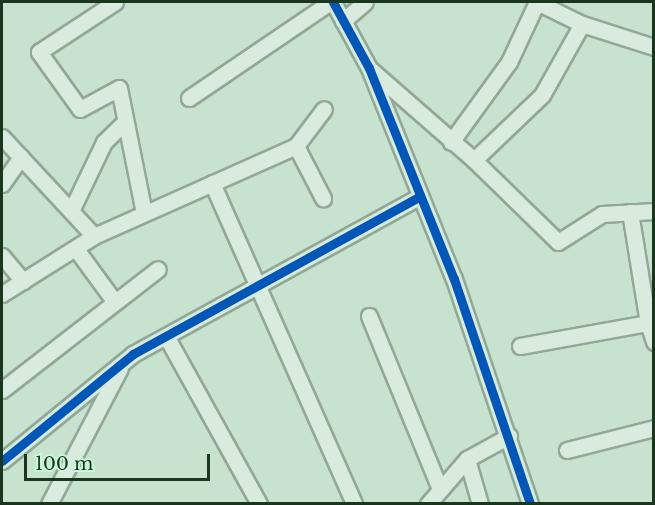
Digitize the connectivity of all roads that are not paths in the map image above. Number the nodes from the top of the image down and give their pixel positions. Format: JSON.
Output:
{"nodes":[{"id":1,"x":115,"y":2,"type":"edge"},
{"id":2,"x":331,"y":2,"type":"edge"},
{"id":3,"x":365,"y":2,"type":"edge"},
{"id":4,"x":537,"y":2,"type":"edge"},
{"id":5,"x":343,"y":21,"type":"junction"},
{"id":6,"x":582,"y":24,"type":"junction"},
{"id":7,"x":654,"y":47,"type":"edge"},
{"id":8,"x":369,"y":68,"type":"junction"},
{"id":9,"x":189,"y":98,"type":"dead end"},
{"id":10,"x":324,"y":110,"type":"dead end"},
{"id":11,"x":125,"y":122,"type":"junction"},
{"id":12,"x":2,"y":137,"type":"edge"},
{"id":13,"x":451,"y":142,"type":"junction"},
{"id":14,"x":296,"y":146,"type":"junction"},
{"id":15,"x":21,"y":158,"type":"junction"},
{"id":16,"x":474,"y":160,"type":"junction"},
{"id":17,"x":212,"y":183,"type":"junction"},
{"id":18,"x":2,"y":184,"type":"edge"},
{"id":19,"x":419,"y":197,"type":"junction"},
{"id":20,"x":323,"y":198,"type":"dead end"},
{"id":21,"x":71,"y":211,"type":"junction"},
{"id":22,"x":654,"y":211,"type":"edge"},
{"id":23,"x":630,"y":212,"type":"junction"},
{"id":24,"x":144,"y":213,"type":"junction"},
{"id":25,"x":94,"y":236,"type":"junction"},
{"id":26,"x":76,"y":249,"type":"junction"},
{"id":27,"x":2,"y":256,"type":"edge"},
{"id":28,"x":158,"y":269,"type":"dead end"},
{"id":29,"x":23,"y":281,"type":"junction"},
{"id":30,"x":258,"y":285,"type":"junction"},
{"id":31,"x":2,"y":294,"type":"edge"},
{"id":32,"x":114,"y":301,"type":"junction"},
{"id":33,"x":369,"y":316,"type":"dead end"},
{"id":34,"x":651,"y":322,"type":"edge"},
{"id":35,"x":166,"y":336,"type":"junction"},
{"id":36,"x":654,"y":342,"type":"edge"},
{"id":37,"x":520,"y":346,"type":"dead end"},
{"id":38,"x":123,"y":362,"type":"junction"},
{"id":39,"x":2,"y":390,"type":"edge"},
{"id":40,"x":654,"y":428,"type":"edge"},
{"id":41,"x":508,"y":436,"type":"junction"},
{"id":42,"x":567,"y":450,"type":"dead end"},
{"id":43,"x":467,"y":459,"type":"junction"},
{"id":44,"x":2,"y":461,"type":"edge"},
{"id":45,"x":440,"y":489,"type":"junction"},
{"id":46,"x":49,"y":504,"type":"edge"},
{"id":47,"x":259,"y":504,"type":"edge"},
{"id":48,"x":354,"y":504,"type":"edge"},
{"id":49,"x":428,"y":504,"type":"edge"},
{"id":50,"x":480,"y":504,"type":"edge"},
{"id":51,"x":530,"y":504,"type":"edge"}],
"edges":[{"from":1,"to":11,"type":"street"},
{"from":2,"to":5,"type":"street"},
{"from":2,"to":9,"type":"street"},
{"from":3,"to":5,"type":"street"},
{"from":4,"to":6,"type":"street"},
{"from":4,"to":13,"type":"street"},
{"from":5,"to":8,"type":"street"},
{"from":6,"to":7,"type":"street"},
{"from":6,"to":16,"type":"street"},
{"from":8,"to":13,"type":"street"},
{"from":8,"to":19,"type":"street"},
{"from":10,"to":14,"type":"street"},
{"from":11,"to":21,"type":"street"},
{"from":11,"to":24,"type":"street"},
{"from":12,"to":15,"type":"street"},
{"from":13,"to":16,"type":"street"},
{"from":14,"to":17,"type":"street"},
{"from":14,"to":20,"type":"street"},
{"from":15,"to":18,"type":"street"},
{"from":15,"to":21,"type":"street"},
{"from":16,"to":23,"type":"street"},
{"from":17,"to":24,"type":"street"},
{"from":17,"to":30,"type":"street"},
{"from":19,"to":30,"type":"street"},
{"from":19,"to":41,"type":"street"},
{"from":21,"to":25,"type":"street"},
{"from":22,"to":23,"type":"street"},
{"from":23,"to":34,"type":"street"},
{"from":24,"to":25,"type":"street"},
{"from":25,"to":26,"type":"street"},
{"from":26,"to":29,"type":"street"},
{"from":26,"to":32,"type":"street"},
{"from":27,"to":29,"type":"street"},
{"from":28,"to":32,"type":"street"},
{"from":29,"to":31,"type":"street"},
{"from":30,"to":35,"type":"street"},
{"from":30,"to":48,"type":"street"},
{"from":32,"to":39,"type":"street"},
{"from":33,"to":45,"type":"street"},
{"from":34,"to":36,"type":"street"},
{"from":34,"to":37,"type":"street"},
{"from":35,"to":38,"type":"street"},
{"from":35,"to":47,"type":"street"},
{"from":38,"to":44,"type":"street"},
{"from":38,"to":46,"type":"street"},
{"from":40,"to":42,"type":"street"},
{"from":41,"to":43,"type":"street"},
{"from":41,"to":51,"type":"street"},
{"from":43,"to":45,"type":"street"},
{"from":43,"to":50,"type":"street"},
{"from":45,"to":49,"type":"street"}]}
